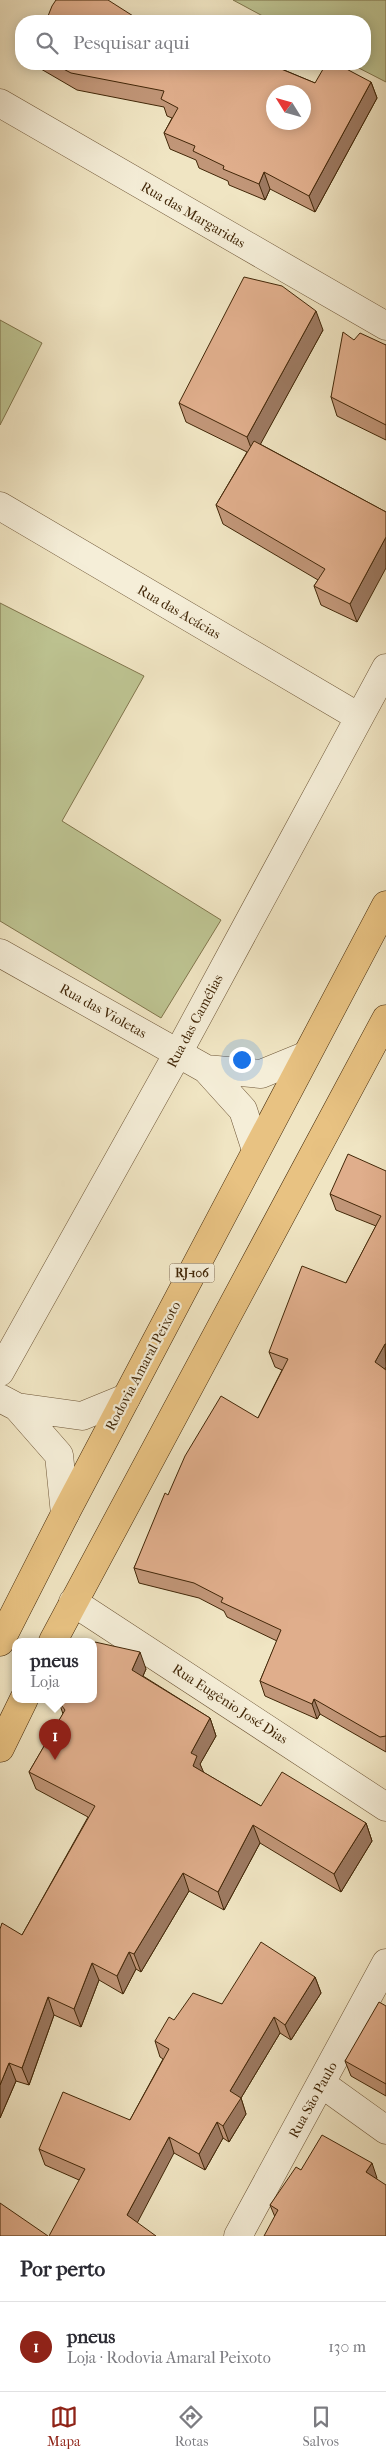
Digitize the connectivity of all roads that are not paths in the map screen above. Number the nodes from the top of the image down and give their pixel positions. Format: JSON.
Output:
{"nodes":[{"id":1,"x":0,"y":103,"type":"edge"},
{"id":2,"x":386,"y":326,"type":"edge"},
{"id":3,"x":0,"y":506,"type":"edge"},
{"id":4,"x":386,"y":668,"type":"edge"},
{"id":5,"x":359,"y":717,"type":"junction"},
{"id":6,"x":386,"y":905,"type":"edge"},
{"id":7,"x":0,"y":954,"type":"edge"},
{"id":8,"x":386,"y":1019,"type":"edge"},
{"id":9,"x":178,"y":1053,"type":"junction"},
{"id":10,"x":305,"y":1056,"type":"junction"},
{"id":11,"x":206,"y":1069,"type":"junction"},
{"id":12,"x":256,"y":1150,"type":"junction"},
{"id":13,"x":0,"y":1372,"type":"edge"},
{"id":14,"x":126,"y":1398,"type":"junction"},
{"id":15,"x":9,"y":1403,"type":"edge"},
{"id":16,"x":65,"y":1514,"type":"junction"},
{"id":17,"x":73,"y":1602,"type":"junction"},
{"id":18,"x":55,"y":1638,"type":"edge"},
{"id":19,"x":0,"y":1642,"type":"edge"},
{"id":20,"x":22,"y":1703,"type":"edge"},
{"id":21,"x":0,"y":1748,"type":"edge"},
{"id":22,"x":386,"y":1807,"type":"edge"},
{"id":23,"x":386,"y":1963,"type":"edge"},
{"id":24,"x":322,"y":2084,"type":"junction"},
{"id":25,"x":386,"y":2130,"type":"edge"},
{"id":26,"x":238,"y":2236,"type":"edge"}],
"edges":[{"from":1,"to":2,"type":"street","name":"Rua das Margaridas"},
{"from":3,"to":5,"type":"street","name":"Rua das Acácias"},
{"from":4,"to":5,"type":"street","name":"Rua das Camélias"},
{"from":5,"to":9,"type":"street","name":"Rua das Camélias"},
{"from":6,"to":10,"type":"highway","name":"Rodovia Amaral Peixoto","number":"RJ-106"},
{"from":7,"to":9,"type":"street","name":"Rua das Violetas"},
{"from":8,"to":17,"type":"highway"},
{"from":9,"to":11,"type":"street","name":"Rua das Violetas"},
{"from":9,"to":13,"type":"street","name":"Rua das Camélias"},
{"from":10,"to":11,"type":"street","name":"Rua das Violetas"},
{"from":10,"to":12,"type":"highway","name":"Rodovia Amaral Peixoto","number":"RJ-106"},
{"from":11,"to":12,"type":"street","name":"Rua das Violetas"},
{"from":12,"to":14,"type":"highway","name":"Rodovia Amaral Peixoto","number":"RJ-106"},
{"from":14,"to":15,"type":"street"},
{"from":14,"to":16,"type":"highway","name":"Rodovia Amaral Peixoto","number":"RJ-106"},
{"from":15,"to":16,"type":"street"},
{"from":16,"to":19,"type":"highway","name":"Rodovia Amaral Peixoto","number":"RJ-106"},
{"from":17,"to":18,"type":"highway"},
{"from":17,"to":22,"type":"street","name":"Rua Eugênio José Dias"},
{"from":20,"to":21,"type":"highway"},
{"from":23,"to":24,"type":"street","name":"Rua São Paulo"},
{"from":24,"to":25,"type":"street"},
{"from":24,"to":26,"type":"street","name":"Rua São Paulo"}]}
